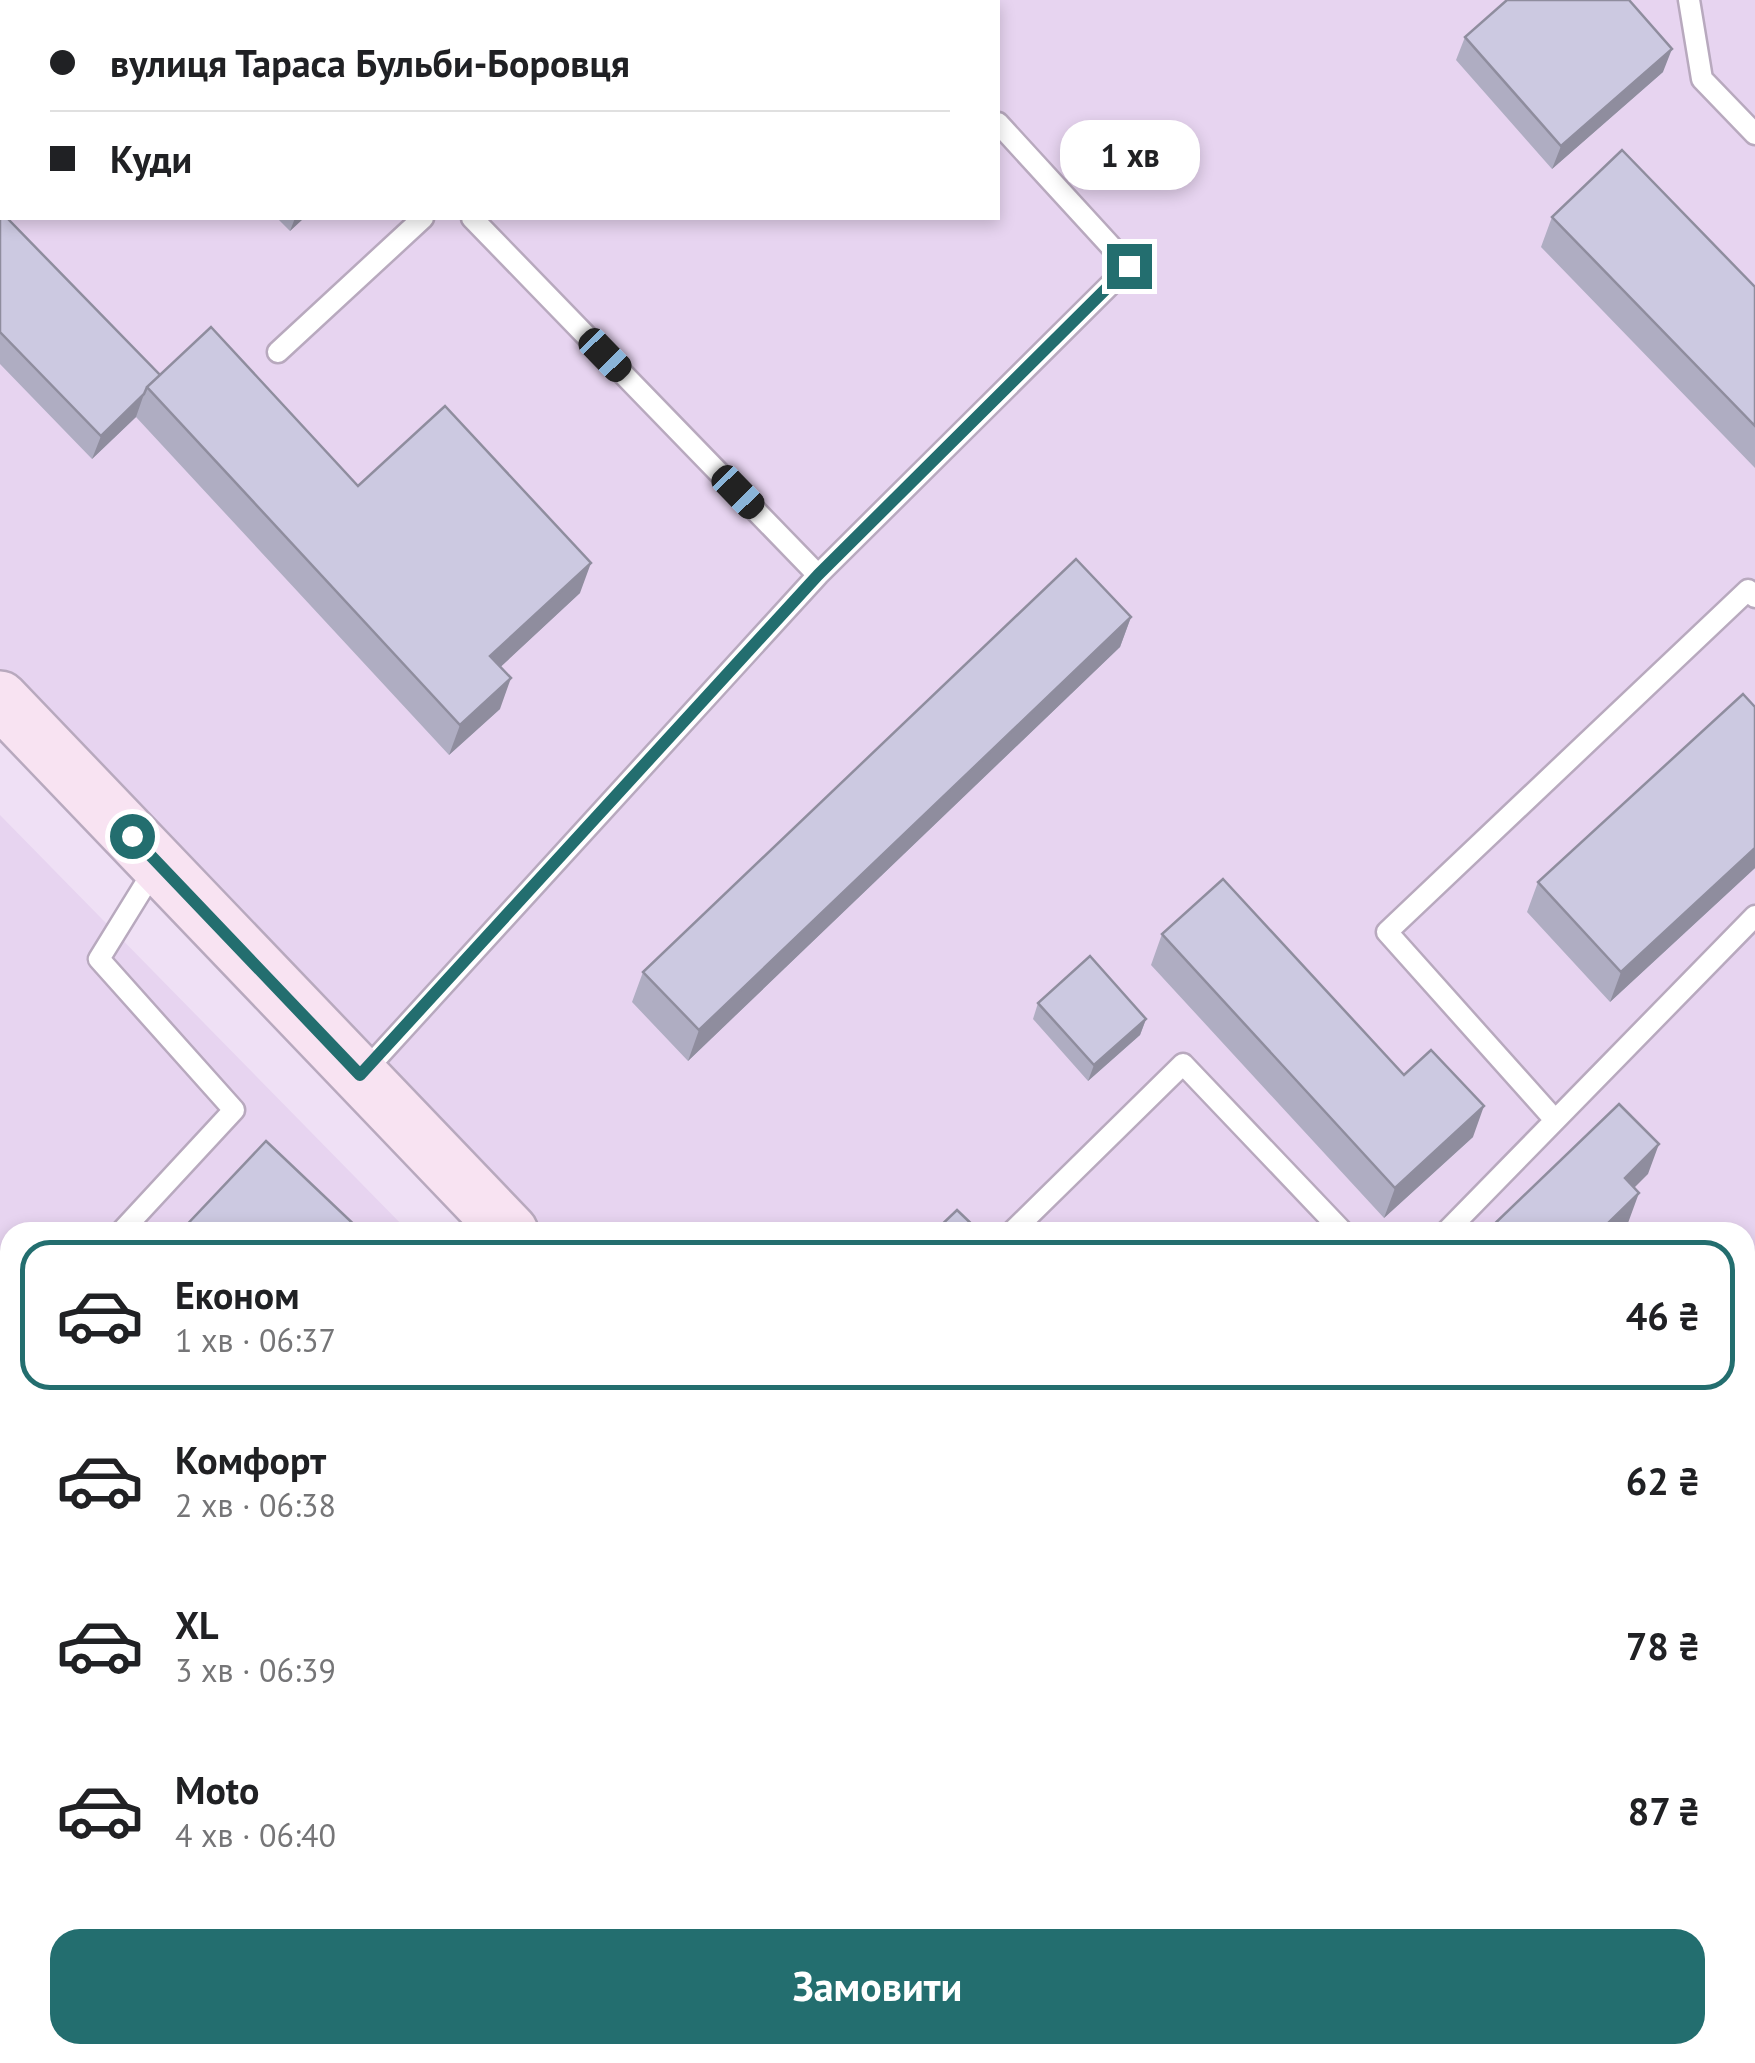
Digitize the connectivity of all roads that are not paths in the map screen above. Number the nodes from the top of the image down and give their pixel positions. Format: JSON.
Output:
{"nodes":[{"id":1,"x":1688,"y":0,"type":"edge"},
{"id":2,"x":1000,"y":125,"type":"edge"},
{"id":3,"x":1755,"y":134,"type":"edge"},
{"id":4,"x":421,"y":220,"type":"edge"},
{"id":5,"x":474,"y":220,"type":"edge"},
{"id":6,"x":278,"y":352,"type":"dead end"},
{"id":7,"x":818,"y":575,"type":"junction"},
{"id":8,"x":1755,"y":597,"type":"edge"},
{"id":9,"x":0,"y":699,"type":"edge"},
{"id":10,"x":158,"y":863,"type":"junction"},
{"id":11,"x":1755,"y":916,"type":"edge"},
{"id":12,"x":360,"y":1075,"type":"junction"},
{"id":13,"x":1556,"y":1120,"type":"junction"},
{"id":14,"x":130,"y":1222,"type":"edge"},
{"id":15,"x":500,"y":1222,"type":"edge"},
{"id":16,"x":1022,"y":1222,"type":"edge"},
{"id":17,"x":1333,"y":1222,"type":"edge"},
{"id":18,"x":1456,"y":1222,"type":"edge"}],
"edges":[{"from":1,"to":3,"type":"lane"},
{"from":2,"to":7,"type":"lane"},
{"from":4,"to":6,"type":"lane"},
{"from":5,"to":7,"type":"lane"},
{"from":7,"to":12,"type":"lane"},
{"from":8,"to":13,"type":"lane"},
{"from":9,"to":10,"type":"street"},
{"from":10,"to":12,"type":"street"},
{"from":10,"to":14,"type":"lane"},
{"from":11,"to":13,"type":"lane"},
{"from":12,"to":15,"type":"street"},
{"from":13,"to":18,"type":"lane"},
{"from":16,"to":17,"type":"lane"}]}
